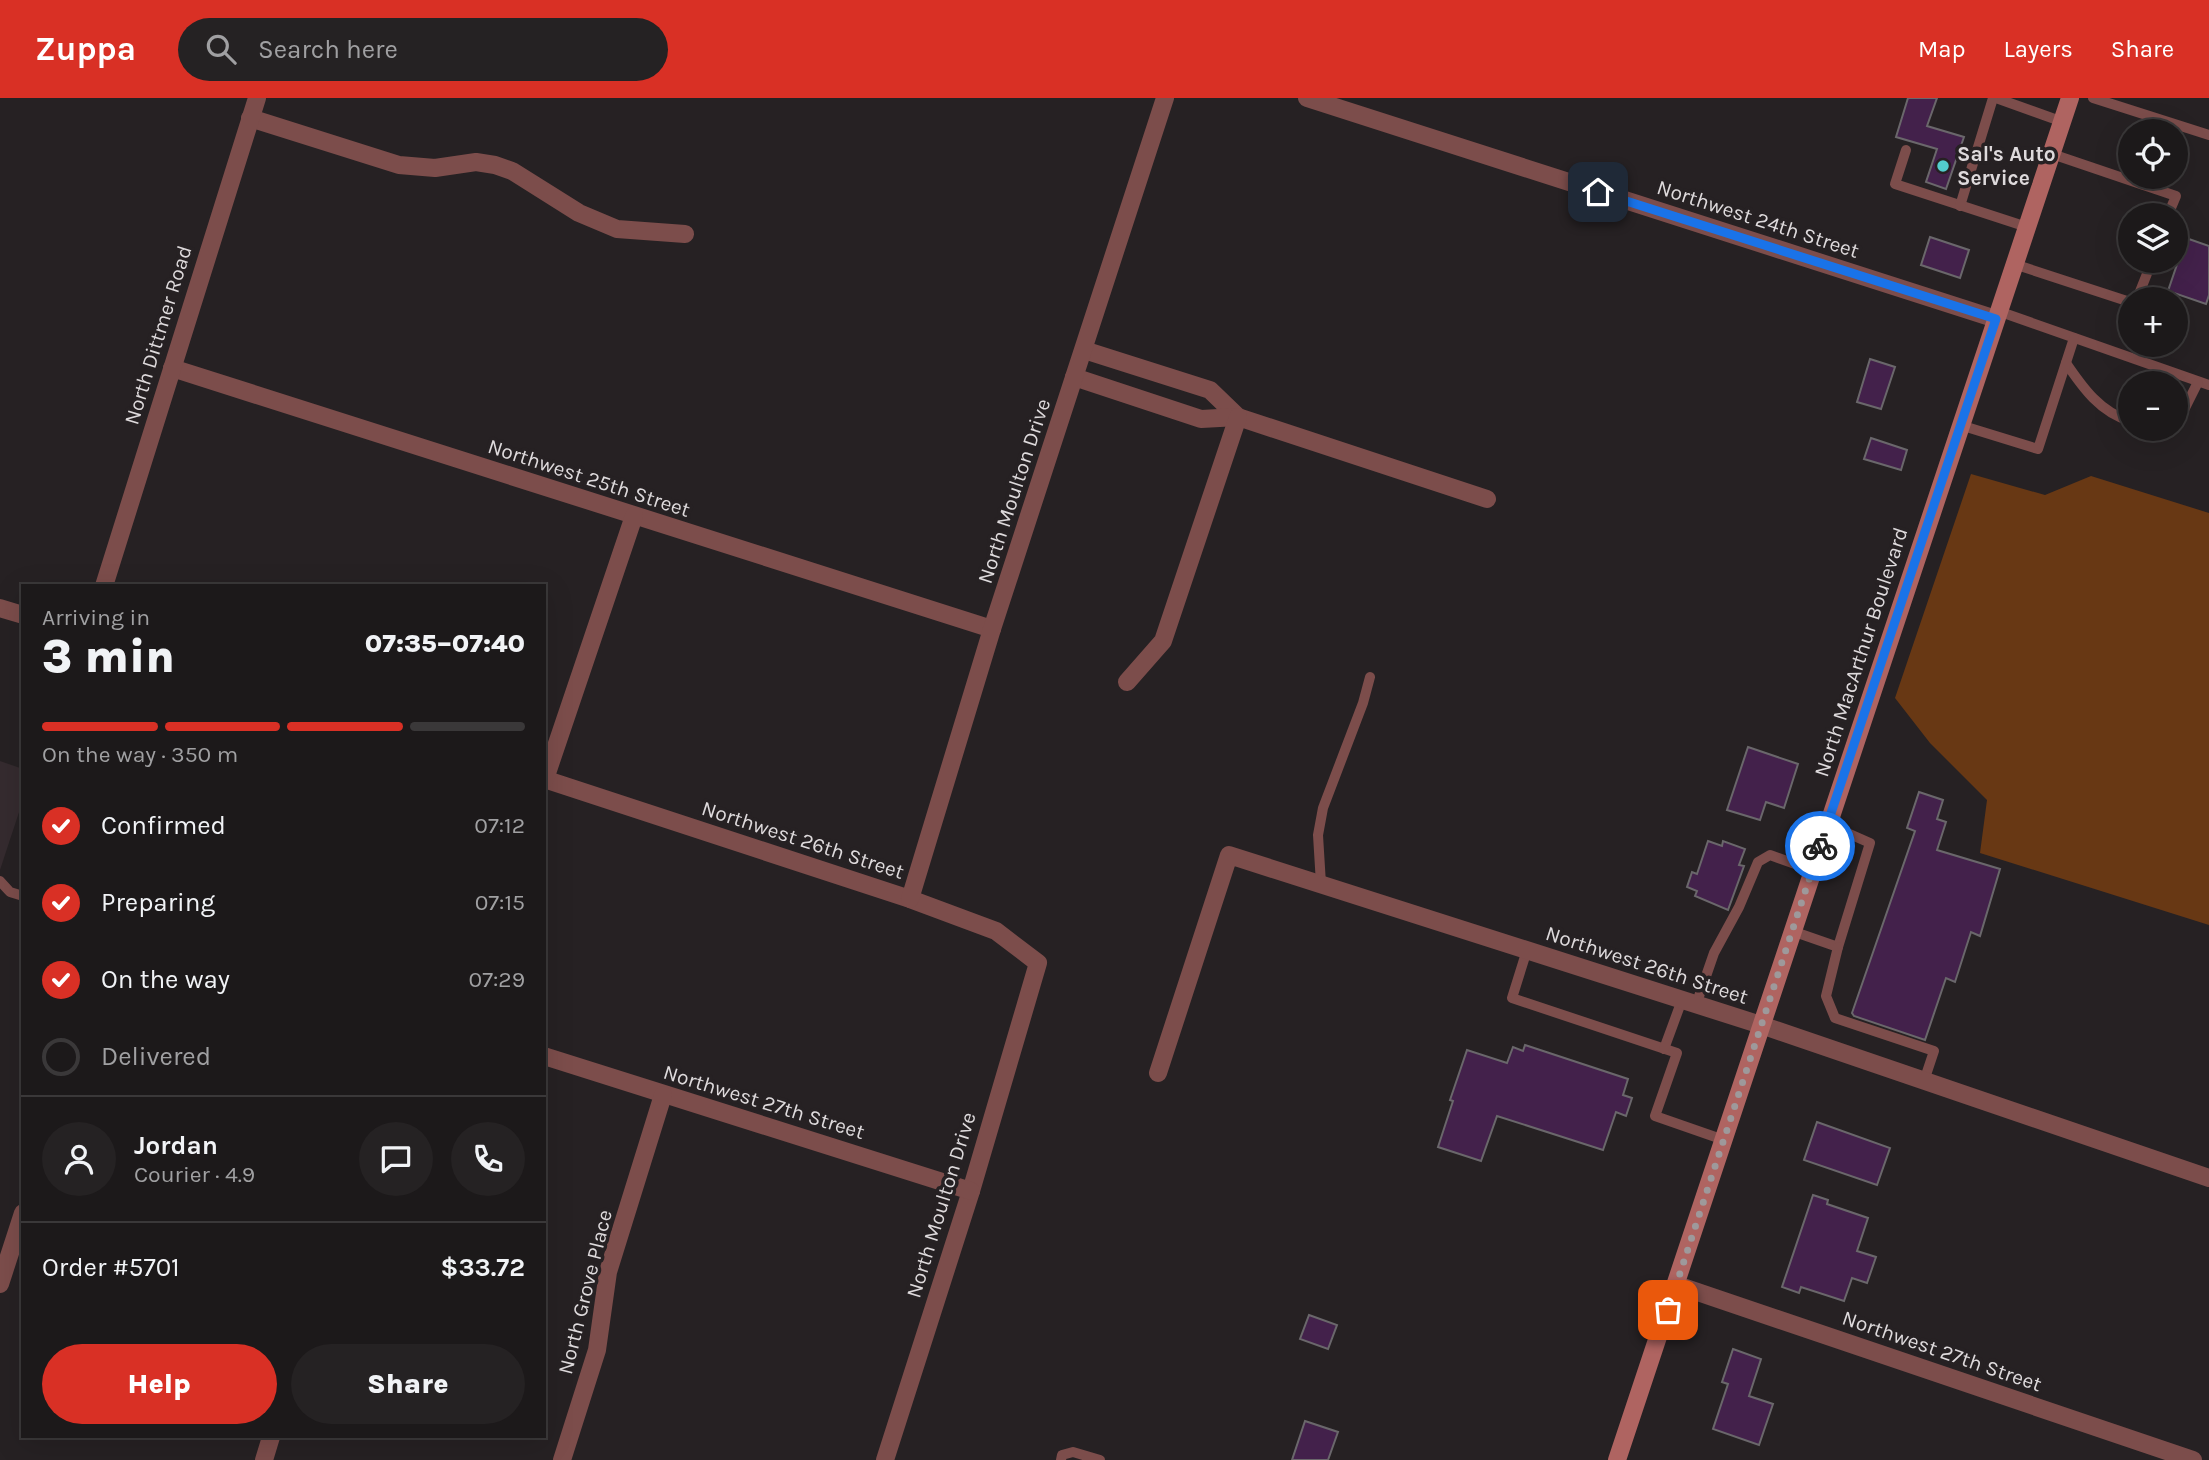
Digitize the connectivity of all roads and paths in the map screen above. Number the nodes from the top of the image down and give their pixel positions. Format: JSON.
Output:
{"nodes":[{"id":1,"x":257,"y":98,"type":"edge"},
{"id":2,"x":1166,"y":98,"type":"edge"},
{"id":3,"x":1307,"y":98,"type":"edge"},
{"id":4,"x":1994,"y":98,"type":"edge"},
{"id":5,"x":2070,"y":98,"type":"edge"},
{"id":6,"x":2093,"y":98,"type":"edge"},
{"id":7,"x":2128,"y":103,"type":"edge"},
{"id":8,"x":250,"y":118,"type":"junction"},
{"id":9,"x":2063,"y":122,"type":"junction"},
{"id":10,"x":2209,"y":135,"type":"edge"},
{"id":11,"x":1906,"y":150,"type":"dead end"},
{"id":12,"x":2052,"y":154,"type":"junction"},
{"id":13,"x":2173,"y":203,"type":"edge"},
{"id":14,"x":1960,"y":205,"type":"junction"},
{"id":15,"x":2027,"y":228,"type":"junction"},
{"id":16,"x":685,"y":234,"type":"dead end"},
{"id":17,"x":2014,"y":264,"type":"junction"},
{"id":18,"x":2118,"y":298,"type":"edge"},
{"id":19,"x":1997,"y":315,"type":"junction"},
{"id":20,"x":2074,"y":338,"type":"junction"},
{"id":21,"x":1084,"y":350,"type":"junction"},
{"id":22,"x":2066,"y":363,"type":"junction"},
{"id":23,"x":172,"y":368,"type":"junction"},
{"id":24,"x":1074,"y":377,"type":"junction"},
{"id":25,"x":1167,"y":377,"type":"junction"},
{"id":26,"x":2203,"y":383,"type":"edge"},
{"id":27,"x":1159,"y":404,"type":"junction"},
{"id":28,"x":2188,"y":405,"type":"edge"},
{"id":29,"x":2118,"y":416,"type":"edge"},
{"id":30,"x":1238,"y":417,"type":"junction"},
{"id":31,"x":1960,"y":425,"type":"junction"},
{"id":32,"x":1487,"y":499,"type":"dead end"},
{"id":33,"x":634,"y":516,"type":"junction"},
{"id":34,"x":105,"y":584,"type":"edge"},
{"id":35,"x":0,"y":608,"type":"edge"},
{"id":36,"x":21,"y":614,"type":"edge"},
{"id":37,"x":992,"y":629,"type":"junction"},
{"id":38,"x":1370,"y":677,"type":"dead end"},
{"id":39,"x":1127,"y":682,"type":"dead end"},
{"id":40,"x":546,"y":776,"type":"edge"},
{"id":41,"x":546,"y":779,"type":"edge"},
{"id":42,"x":1828,"y":824,"type":"junction"},
{"id":43,"x":1812,"y":870,"type":"junction"},
{"id":44,"x":0,"y":881,"type":"edge"},
{"id":45,"x":1321,"y":884,"type":"junction"},
{"id":46,"x":21,"y":895,"type":"edge"},
{"id":47,"x":910,"y":899,"type":"junction"},
{"id":48,"x":1792,"y":931,"type":"junction"},
{"id":49,"x":1838,"y":947,"type":"junction"},
{"id":50,"x":1527,"y":950,"type":"junction"},
{"id":51,"x":1038,"y":963,"type":"joint"},
{"id":52,"x":1689,"y":1002,"type":"junction"},
{"id":53,"x":1761,"y":1025,"type":"junction"},
{"id":54,"x":1664,"y":1049,"type":"junction"},
{"id":55,"x":546,"y":1057,"type":"edge"},
{"id":56,"x":1158,"y":1073,"type":"dead end"},
{"id":57,"x":1924,"y":1081,"type":"junction"},
{"id":58,"x":663,"y":1095,"type":"junction"},
{"id":59,"x":1724,"y":1140,"type":"junction"},
{"id":60,"x":2209,"y":1178,"type":"edge"},
{"id":61,"x":971,"y":1191,"type":"junction"},
{"id":62,"x":21,"y":1219,"type":"edge"},
{"id":63,"x":0,"y":1284,"type":"edge"},
{"id":64,"x":1676,"y":1285,"type":"junction"},
{"id":65,"x":271,"y":1438,"type":"edge"},
{"id":66,"x":264,"y":1460,"type":"edge"},
{"id":67,"x":562,"y":1460,"type":"edge"},
{"id":68,"x":884,"y":1460,"type":"edge"},
{"id":69,"x":1060,"y":1460,"type":"edge"},
{"id":70,"x":1100,"y":1460,"type":"edge"},
{"id":71,"x":1617,"y":1460,"type":"edge"},
{"id":72,"x":2193,"y":1460,"type":"edge"}],
"edges":[{"from":1,"to":8,"type":"street","name":"North Dittmer Road"},
{"from":2,"to":21,"type":"street","name":"North Moulton Drive"},
{"from":3,"to":19,"type":"street","name":"Northwest 24th Street"},
{"from":4,"to":9,"type":"lane"},
{"from":4,"to":14,"type":"lane"},
{"from":5,"to":9,"type":"main road","name":"North MacArthur Boulevard"},
{"from":6,"to":7,"type":"lane"},
{"from":7,"to":10,"type":"lane"},
{"from":8,"to":16,"type":"street"},
{"from":8,"to":23,"type":"street","name":"North Dittmer Road"},
{"from":9,"to":12,"type":"main road","name":"North MacArthur Boulevard"},
{"from":11,"to":14,"type":"lane"},
{"from":12,"to":13,"type":"lane"},
{"from":12,"to":15,"type":"main road","name":"North MacArthur Boulevard"},
{"from":14,"to":15,"type":"lane"},
{"from":15,"to":17,"type":"main road","name":"North MacArthur Boulevard"},
{"from":17,"to":18,"type":"lane"},
{"from":17,"to":19,"type":"main road","name":"North MacArthur Boulevard"},
{"from":19,"to":20,"type":"lane"},
{"from":19,"to":31,"type":"main road","name":"North MacArthur Boulevard"},
{"from":20,"to":22,"type":"lane"},
{"from":20,"to":26,"type":"lane"},
{"from":21,"to":24,"type":"street","name":"North Moulton Drive"},
{"from":21,"to":25,"type":"street"},
{"from":22,"to":29,"type":"lane"},
{"from":22,"to":31,"type":"lane"},
{"from":23,"to":33,"type":"street","name":"Northwest 25th Street"},
{"from":23,"to":34,"type":"street","name":"North Dittmer Road"},
{"from":24,"to":27,"type":"street"},
{"from":24,"to":37,"type":"street","name":"North Moulton Drive"},
{"from":25,"to":27,"type":"street"},
{"from":25,"to":30,"type":"street"},
{"from":26,"to":28,"type":"lane"},
{"from":27,"to":30,"type":"street"},
{"from":30,"to":32,"type":"street"},
{"from":30,"to":39,"type":"street"},
{"from":31,"to":42,"type":"main road","name":"North MacArthur Boulevard"},
{"from":33,"to":37,"type":"street","name":"Northwest 25th Street"},
{"from":33,"to":40,"type":"street"},
{"from":35,"to":36,"type":"street"},
{"from":37,"to":47,"type":"street","name":"North Moulton Drive"},
{"from":38,"to":45,"type":"lane"},
{"from":41,"to":47,"type":"street","name":"Northwest 26th Street"},
{"from":42,"to":43,"type":"main road","name":"North MacArthur Boulevard"},
{"from":42,"to":49,"type":"lane"},
{"from":43,"to":48,"type":"main road","name":"North MacArthur Boulevard"},
{"from":43,"to":52,"type":"lane"},
{"from":44,"to":46,"type":"lane"},
{"from":45,"to":50,"type":"street","name":"Northwest 26th Street"},
{"from":45,"to":56,"type":"street","name":"Northwest 26th Street"},
{"from":47,"to":51,"type":"street","name":"Northwest 26th Street"},
{"from":48,"to":49,"type":"lane"},
{"from":48,"to":53,"type":"main road","name":"North MacArthur Boulevard"},
{"from":49,"to":57,"type":"lane"},
{"from":50,"to":52,"type":"street","name":"Northwest 26th Street"},
{"from":50,"to":54,"type":"lane"},
{"from":51,"to":61,"type":"street","name":"North Moulton Drive"},
{"from":52,"to":53,"type":"street","name":"Northwest 26th Street"},
{"from":52,"to":54,"type":"lane"},
{"from":53,"to":57,"type":"street","name":"Northwest 26th Street"},
{"from":53,"to":59,"type":"main road","name":"North MacArthur Boulevard"},
{"from":54,"to":59,"type":"lane"},
{"from":55,"to":58,"type":"street","name":"Northwest 27th Street"},
{"from":57,"to":60,"type":"street","name":"Northwest 26th Street"},
{"from":58,"to":61,"type":"street","name":"Northwest 27th Street"},
{"from":58,"to":67,"type":"street","name":"North Grove Place"},
{"from":59,"to":64,"type":"main road","name":"North MacArthur Boulevard"},
{"from":61,"to":68,"type":"street","name":"North Moulton Drive"},
{"from":62,"to":63,"type":"street"},
{"from":64,"to":71,"type":"main road","name":"North MacArthur Boulevard"},
{"from":64,"to":72,"type":"street","name":"Northwest 27th Street"},
{"from":65,"to":66,"type":"street"},
{"from":69,"to":70,"type":"lane"}]}
